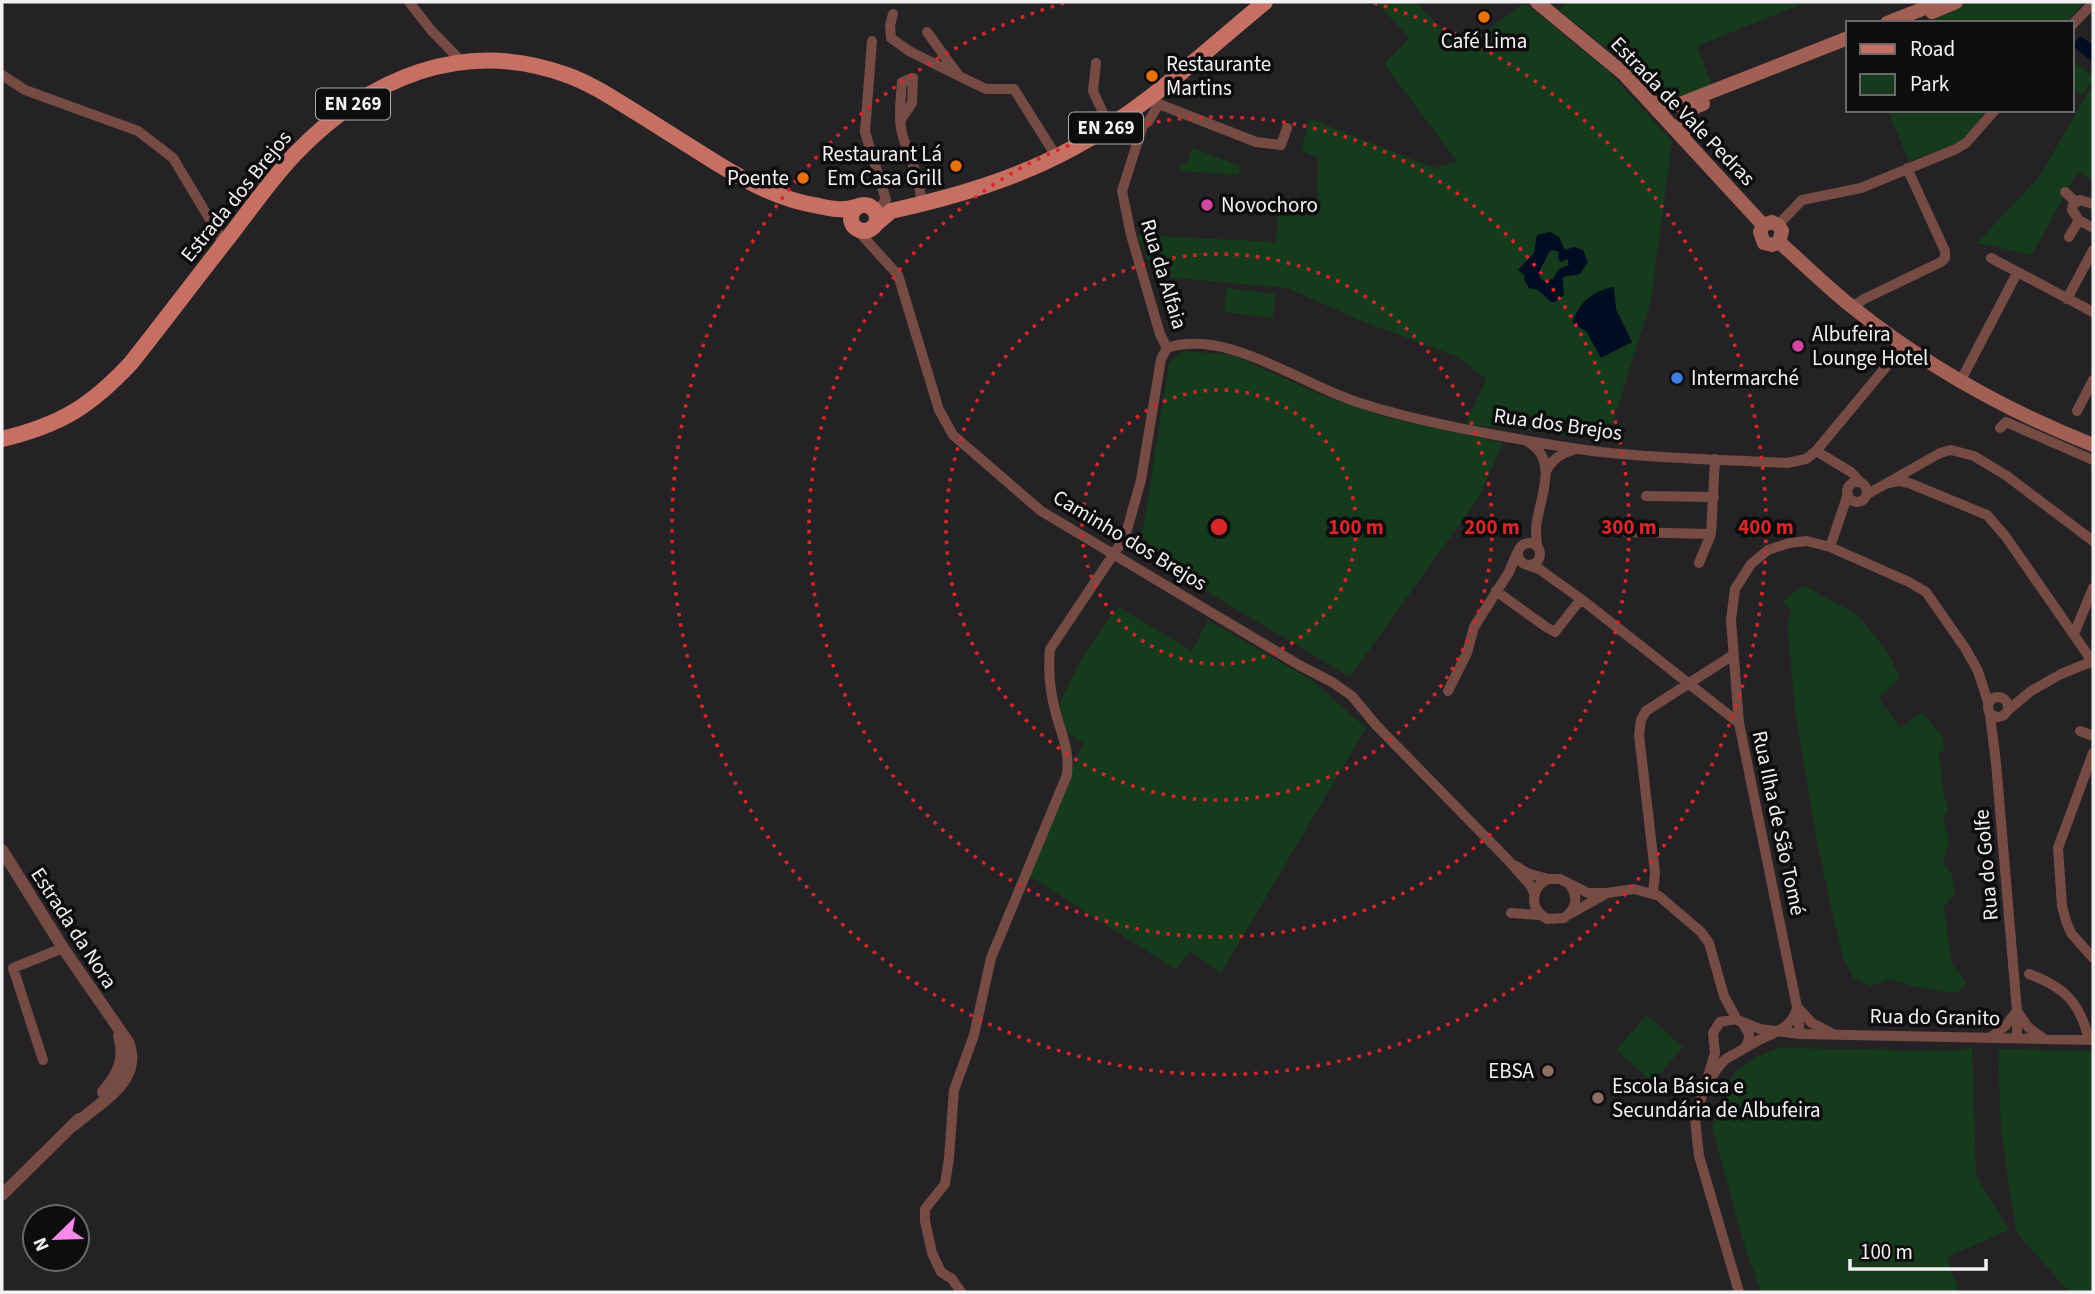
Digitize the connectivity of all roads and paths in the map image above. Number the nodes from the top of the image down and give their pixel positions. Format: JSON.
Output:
{"nodes":[{"id":1,"x":410,"y":2,"type":"edge"},
{"id":2,"x":1265,"y":2,"type":"edge"},
{"id":3,"x":1537,"y":2,"type":"edge"},
{"id":4,"x":1940,"y":2,"type":"edge"},
{"id":5,"x":1956,"y":2,"type":"edge"},
{"id":6,"x":2093,"y":2,"type":"edge"},
{"id":7,"x":893,"y":13,"type":"dead end"},
{"id":8,"x":1892,"y":21,"type":"edge"},
{"id":9,"x":1910,"y":21,"type":"edge"},
{"id":10,"x":2074,"y":23,"type":"edge"},
{"id":11,"x":926,"y":32,"type":"dead end"},
{"id":12,"x":1846,"y":39,"type":"edge"},
{"id":13,"x":872,"y":41,"type":"dead end"},
{"id":14,"x":1846,"y":47,"type":"edge"},
{"id":15,"x":461,"y":61,"type":"junction"},
{"id":16,"x":1096,"y":63,"type":"dead end"},
{"id":17,"x":2,"y":75,"type":"edge"},
{"id":18,"x":959,"y":76,"type":"junction"},
{"id":19,"x":1155,"y":100,"type":"junction"},
{"id":20,"x":1651,"y":102,"type":"junction"},
{"id":21,"x":1993,"y":112,"type":"edge"},
{"id":22,"x":1124,"y":115,"type":"junction"},
{"id":23,"x":900,"y":121,"type":"dead end"},
{"id":24,"x":1143,"y":125,"type":"junction"},
{"id":25,"x":1109,"y":126,"type":"junction"},
{"id":26,"x":1287,"y":128,"type":"dead end"},
{"id":27,"x":1683,"y":135,"type":"junction"},
{"id":28,"x":1056,"y":156,"type":"junction"},
{"id":29,"x":1907,"y":169,"type":"junction"},
{"id":30,"x":2065,"y":192,"type":"dead end"},
{"id":31,"x":2076,"y":202,"type":"junction"},
{"id":32,"x":920,"y":204,"type":"junction"},
{"id":33,"x":2093,"y":204,"type":"edge"},
{"id":34,"x":867,"y":218,"type":"junction"},
{"id":35,"x":2079,"y":220,"type":"junction"},
{"id":36,"x":1763,"y":225,"type":"junction"},
{"id":37,"x":1778,"y":225,"type":"junction"},
{"id":38,"x":2093,"y":228,"type":"edge"},
{"id":39,"x":2069,"y":237,"type":"dead end"},
{"id":40,"x":1779,"y":242,"type":"junction"},
{"id":41,"x":223,"y":243,"type":"junction"},
{"id":42,"x":2093,"y":250,"type":"edge"},
{"id":43,"x":1991,"y":258,"type":"dead end"},
{"id":44,"x":2017,"y":273,"type":"junction"},
{"id":45,"x":2067,"y":299,"type":"junction"},
{"id":46,"x":1852,"y":307,"type":"junction"},
{"id":47,"x":2093,"y":312,"type":"edge"},
{"id":48,"x":1905,"y":344,"type":"junction"},
{"id":49,"x":1167,"y":348,"type":"junction"},
{"id":50,"x":1961,"y":380,"type":"junction"},
{"id":51,"x":2093,"y":380,"type":"edge"},
{"id":52,"x":2077,"y":411,"type":"dead end"},
{"id":53,"x":2000,"y":428,"type":"dead end"},
{"id":54,"x":2,"y":439,"type":"edge"},
{"id":55,"x":1525,"y":440,"type":"junction"},
{"id":56,"x":1550,"y":445,"type":"junction"},
{"id":57,"x":2093,"y":445,"type":"edge"},
{"id":58,"x":1576,"y":449,"type":"junction"},
{"id":59,"x":1816,"y":451,"type":"junction"},
{"id":60,"x":1715,"y":458,"type":"junction"},
{"id":61,"x":2093,"y":460,"type":"edge"},
{"id":62,"x":1547,"y":464,"type":"junction"},
{"id":63,"x":1909,"y":471,"type":"junction"},
{"id":64,"x":1851,"y":472,"type":"junction"},
{"id":65,"x":1885,"y":484,"type":"junction"},
{"id":66,"x":1912,"y":484,"type":"junction"},
{"id":67,"x":1848,"y":491,"type":"junction"},
{"id":68,"x":1862,"y":491,"type":"junction"},
{"id":69,"x":1646,"y":496,"type":"dead end"},
{"id":70,"x":1714,"y":497,"type":"junction"},
{"id":71,"x":1542,"y":503,"type":"junction"},
{"id":72,"x":1841,"y":515,"type":"junction"},
{"id":73,"x":1626,"y":532,"type":"dead end"},
{"id":74,"x":1711,"y":534,"type":"junction"},
{"id":75,"x":2093,"y":541,"type":"edge"},
{"id":76,"x":1830,"y":547,"type":"junction"},
{"id":77,"x":1519,"y":549,"type":"junction"},
{"id":78,"x":1538,"y":551,"type":"junction"},
{"id":79,"x":1112,"y":554,"type":"junction"},
{"id":80,"x":1699,"y":563,"type":"dead end"},
{"id":81,"x":1527,"y":565,"type":"junction"},
{"id":82,"x":1557,"y":582,"type":"junction"},
{"id":83,"x":2093,"y":588,"type":"edge"},
{"id":84,"x":1496,"y":590,"type":"junction"},
{"id":85,"x":1581,"y":599,"type":"junction"},
{"id":86,"x":2074,"y":634,"type":"junction"},
{"id":87,"x":1733,"y":655,"type":"junction"},
{"id":88,"x":2092,"y":661,"type":"edge"},
{"id":89,"x":1689,"y":683,"type":"junction"},
{"id":90,"x":1448,"y":691,"type":"dead end"},
{"id":91,"x":2031,"y":691,"type":"junction"},
{"id":92,"x":1995,"y":699,"type":"junction"},
{"id":93,"x":2000,"y":714,"type":"junction"},
{"id":94,"x":1739,"y":723,"type":"junction"},
{"id":95,"x":2080,"y":731,"type":"dead end"},
{"id":96,"x":2093,"y":736,"type":"edge"},
{"id":97,"x":2093,"y":753,"type":"edge"},
{"id":98,"x":2,"y":850,"type":"edge"},
{"id":99,"x":1508,"y":860,"type":"junction"},
{"id":100,"x":1548,"y":879,"type":"junction"},
{"id":101,"x":1570,"y":885,"type":"junction"},
{"id":102,"x":1607,"y":893,"type":"junction"},
{"id":103,"x":1653,"y":893,"type":"junction"},
{"id":104,"x":1534,"y":897,"type":"junction"},
{"id":105,"x":1570,"y":914,"type":"junction"},
{"id":106,"x":1540,"y":915,"type":"junction"},
{"id":107,"x":63,"y":948,"type":"junction"},
{"id":108,"x":2093,"y":958,"type":"edge"},
{"id":109,"x":2029,"y":974,"type":"dead end"},
{"id":110,"x":1724,"y":996,"type":"junction"},
{"id":111,"x":1797,"y":1007,"type":"junction"},
{"id":112,"x":2017,"y":1011,"type":"junction"},
{"id":113,"x":1739,"y":1021,"type":"junction"},
{"id":114,"x":1720,"y":1022,"type":"junction"},
{"id":115,"x":1776,"y":1032,"type":"junction"},
{"id":116,"x":1800,"y":1034,"type":"junction"},
{"id":117,"x":1835,"y":1034,"type":"junction"},
{"id":118,"x":1990,"y":1038,"type":"junction"},
{"id":119,"x":2017,"y":1038,"type":"junction"},
{"id":120,"x":2044,"y":1039,"type":"junction"},
{"id":121,"x":2091,"y":1040,"type":"edge"},
{"id":122,"x":1715,"y":1046,"type":"junction"},
{"id":123,"x":1747,"y":1046,"type":"junction"},
{"id":124,"x":1736,"y":1055,"type":"junction"},
{"id":125,"x":43,"y":1060,"type":"dead end"},
{"id":126,"x":1702,"y":1092,"type":"junction"},
{"id":127,"x":2,"y":1195,"type":"edge"},
{"id":128,"x":961,"y":1292,"type":"edge"},
{"id":129,"x":1739,"y":1292,"type":"edge"}],
"edges":[{"from":1,"to":15,"type":"street"},
{"from":2,"to":19,"type":"main road","number":"EN 269"},
{"from":3,"to":20,"type":"main road","name":"Estrada de Vale Pedras"},
{"from":4,"to":8,"type":"main road"},
{"from":5,"to":9,"type":"main road"},
{"from":6,"to":10,"type":"street"},
{"from":7,"to":18,"type":"street"},
{"from":11,"to":18,"type":"street"},
{"from":12,"to":20,"type":"main road"},
{"from":13,"to":34,"type":"street"},
{"from":14,"to":27,"type":"main road"},
{"from":15,"to":34,"type":"main road","name":"Estrada dos Brejos","number":"EN 269"},
{"from":15,"to":41,"type":"main road","name":"Estrada dos Brejos","number":"EN 269"},
{"from":16,"to":25,"type":"street"},
{"from":17,"to":41,"type":"street"},
{"from":18,"to":28,"type":"street"},
{"from":19,"to":22,"type":"main road","number":"EN 269"},
{"from":19,"to":24,"type":"street","name":"Rua da Alfaia"},
{"from":19,"to":26,"type":"street"},
{"from":20,"to":27,"type":"main road","name":"Estrada de Vale Pedras"},
{"from":21,"to":29,"type":"street"},
{"from":22,"to":24,"type":"street"},
{"from":22,"to":25,"type":"main road","number":"EN 269"},
{"from":23,"to":32,"type":"street"},
{"from":24,"to":49,"type":"street","name":"Rua da Alfaia"},
{"from":25,"to":28,"type":"main road","number":"EN 269"},
{"from":27,"to":36,"type":"main road","name":"Estrada de Vale Pedras"},
{"from":28,"to":32,"type":"main road","number":"EN 269"},
{"from":29,"to":37,"type":"street"},
{"from":29,"to":46,"type":"street"},
{"from":30,"to":31,"type":"street"},
{"from":31,"to":33,"type":"street"},
{"from":31,"to":35,"type":"street"},
{"from":32,"to":34,"type":"main road","number":"EN 269"},
{"from":34,"to":79,"type":"street","name":"Caminho dos Brejos"},
{"from":35,"to":38,"type":"street"},
{"from":35,"to":39,"type":"street"},
{"from":36,"to":37,"type":"main road"},
{"from":36,"to":40,"type":"main road"},
{"from":37,"to":40,"type":"main road"},
{"from":40,"to":46,"type":"main road"},
{"from":41,"to":54,"type":"main road","name":"Estrada dos Brejos","number":"EN 269"},
{"from":42,"to":45,"type":"street"},
{"from":43,"to":44,"type":"street"},
{"from":44,"to":45,"type":"street"},
{"from":44,"to":50,"type":"street"},
{"from":45,"to":47,"type":"street"},
{"from":46,"to":48,"type":"main road"},
{"from":48,"to":50,"type":"main road"},
{"from":48,"to":59,"type":"street","name":"Rua dos Brejos"},
{"from":49,"to":55,"type":"street","name":"Rua dos Brejos"},
{"from":49,"to":79,"type":"street","name":"Rua da Alfaia"},
{"from":50,"to":57,"type":"main road"},
{"from":51,"to":52,"type":"street"},
{"from":53,"to":61,"type":"street"},
{"from":55,"to":56,"type":"street","name":"Rua dos Brejos"},
{"from":55,"to":62,"type":"street"},
{"from":56,"to":58,"type":"street","name":"Rua dos Brejos"},
{"from":56,"to":62,"type":"street"},
{"from":58,"to":60,"type":"street","name":"Rua dos Brejos"},
{"from":58,"to":62,"type":"street"},
{"from":59,"to":60,"type":"street","name":"Rua dos Brejos"},
{"from":59,"to":64,"type":"street"},
{"from":60,"to":70,"type":"street"},
{"from":62,"to":71,"type":"street"},
{"from":63,"to":65,"type":"street"},
{"from":63,"to":66,"type":"street"},
{"from":63,"to":75,"type":"street"},
{"from":64,"to":67,"type":"street"},
{"from":64,"to":68,"type":"street"},
{"from":65,"to":66,"type":"street"},
{"from":65,"to":68,"type":"street"},
{"from":66,"to":86,"type":"street"},
{"from":67,"to":68,"type":"street"},
{"from":67,"to":68,"type":"street"},
{"from":67,"to":72,"type":"street"},
{"from":68,"to":72,"type":"street"},
{"from":69,"to":70,"type":"street"},
{"from":70,"to":74,"type":"street"},
{"from":71,"to":77,"type":"street"},
{"from":71,"to":78,"type":"street"},
{"from":72,"to":76,"type":"street"},
{"from":73,"to":74,"type":"street"},
{"from":74,"to":80,"type":"street"},
{"from":76,"to":87,"type":"street"},
{"from":76,"to":92,"type":"street"},
{"from":77,"to":78,"type":"street"},
{"from":77,"to":81,"type":"street","name":"Rua Ilha de São Tomé"},
{"from":77,"to":84,"type":"street"},
{"from":78,"to":81,"type":"street"},
{"from":78,"to":82,"type":"street","name":"Rua Ilha de São Tomé"},
{"from":79,"to":99,"type":"street","name":"Caminho dos Brejos"},
{"from":79,"to":128,"type":"street","name":"Rua da Alfaia"},
{"from":81,"to":82,"type":"street","name":"Rua Ilha de São Tomé"},
{"from":82,"to":85,"type":"street","name":"Rua Ilha de São Tomé"},
{"from":83,"to":86,"type":"street"},
{"from":84,"to":85,"type":"street"},
{"from":84,"to":90,"type":"street"},
{"from":85,"to":89,"type":"street","name":"Rua Ilha de São Tomé"},
{"from":86,"to":88,"type":"street"},
{"from":87,"to":89,"type":"street"},
{"from":87,"to":94,"type":"street"},
{"from":88,"to":91,"type":"street"},
{"from":89,"to":94,"type":"street","name":"Rua Ilha de São Tomé"},
{"from":89,"to":103,"type":"street"},
{"from":91,"to":92,"type":"street"},
{"from":91,"to":93,"type":"street"},
{"from":92,"to":93,"type":"street","name":"Rua do Golfe"},
{"from":92,"to":93,"type":"street","name":"Rua do Golfe"},
{"from":93,"to":112,"type":"street","name":"Rua do Golfe"},
{"from":94,"to":111,"type":"street","name":"Rua Ilha de São Tomé"},
{"from":95,"to":96,"type":"street"},
{"from":97,"to":108,"type":"street"},
{"from":98,"to":107,"type":"street","name":"Estrada da Nora"},
{"from":99,"to":100,"type":"street"},
{"from":99,"to":104,"type":"street"},
{"from":100,"to":101,"type":"street"},
{"from":100,"to":104,"type":"street"},
{"from":101,"to":102,"type":"street"},
{"from":101,"to":105,"type":"street"},
{"from":102,"to":103,"type":"street"},
{"from":102,"to":105,"type":"street"},
{"from":103,"to":110,"type":"street"},
{"from":104,"to":106,"type":"street"},
{"from":104,"to":106,"type":"street"},
{"from":105,"to":106,"type":"street"},
{"from":107,"to":125,"type":"street"},
{"from":107,"to":127,"type":"street","name":"Estrada da Nora"},
{"from":109,"to":121,"type":"street"},
{"from":110,"to":113,"type":"street"},
{"from":110,"to":114,"type":"street"},
{"from":111,"to":115,"type":"street"},
{"from":111,"to":116,"type":"street","name":"Rua Ilha de São Tomé"},
{"from":111,"to":117,"type":"street"},
{"from":112,"to":118,"type":"street"},
{"from":112,"to":119,"type":"street","name":"Rua do Golfe"},
{"from":112,"to":120,"type":"street"},
{"from":113,"to":114,"type":"street"},
{"from":113,"to":115,"type":"street","name":"Rua do Granito"},
{"from":113,"to":123,"type":"street"},
{"from":114,"to":122,"type":"street"},
{"from":115,"to":116,"type":"street","name":"Rua do Granito"},
{"from":115,"to":123,"type":"street"},
{"from":116,"to":117,"type":"street","name":"Rua do Granito"},
{"from":117,"to":118,"type":"street","name":"Rua do Granito"},
{"from":118,"to":119,"type":"street","name":"Rua do Granito"},
{"from":119,"to":120,"type":"street","name":"Rua do Granito"},
{"from":120,"to":121,"type":"street","name":"Rua do Granito"},
{"from":122,"to":124,"type":"street"},
{"from":122,"to":126,"type":"street"},
{"from":123,"to":124,"type":"street"},
{"from":124,"to":126,"type":"street"},
{"from":126,"to":129,"type":"street"}]}
